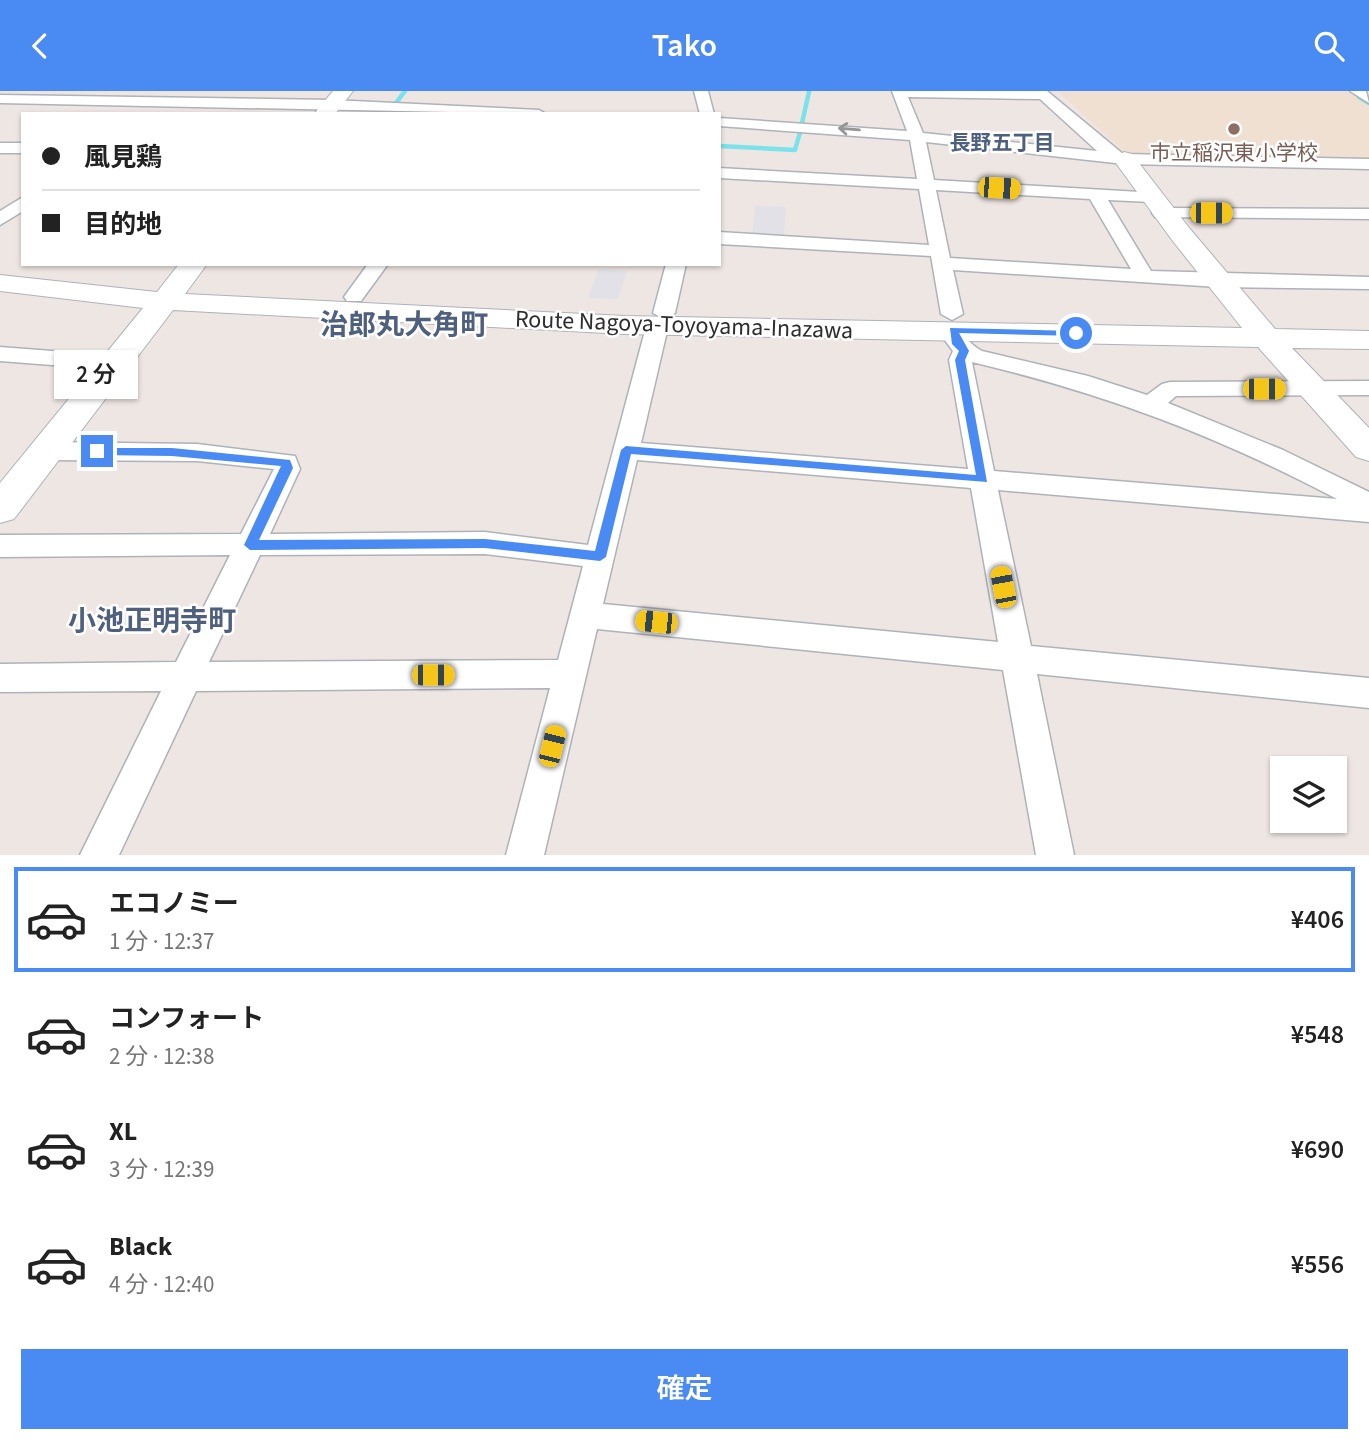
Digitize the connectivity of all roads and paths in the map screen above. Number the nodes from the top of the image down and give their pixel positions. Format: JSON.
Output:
{"nodes":[{"id":1,"x":28,"y":91,"type":"edge"},
{"id":2,"x":165,"y":91,"type":"edge"},
{"id":3,"x":701,"y":91,"type":"edge"},
{"id":4,"x":1357,"y":91,"type":"edge"},
{"id":5,"x":899,"y":92,"type":"edge"},
{"id":6,"x":1045,"y":92,"type":"edge"},
{"id":7,"x":504,"y":95,"type":"dead end"},
{"id":8,"x":7,"y":99,"type":"edge"},
{"id":9,"x":1369,"y":99,"type":"edge"},
{"id":10,"x":151,"y":102,"type":"junction"},
{"id":11,"x":333,"y":103,"type":"edge"},
{"id":12,"x":138,"y":112,"type":"edge"},
{"id":13,"x":475,"y":112,"type":"edge"},
{"id":14,"x":492,"y":112,"type":"edge"},
{"id":15,"x":706,"y":112,"type":"edge"},
{"id":16,"x":721,"y":123,"type":"edge"},
{"id":17,"x":917,"y":137,"type":"junction"},
{"id":18,"x":0,"y":148,"type":"edge"},
{"id":19,"x":21,"y":148,"type":"edge"},
{"id":20,"x":1124,"y":159,"type":"junction"},
{"id":21,"x":1351,"y":163,"type":"junction"},
{"id":22,"x":1369,"y":164,"type":"edge"},
{"id":23,"x":721,"y":173,"type":"edge"},
{"id":24,"x":1369,"y":176,"type":"edge"},
{"id":25,"x":926,"y":184,"type":"junction"},
{"id":26,"x":1097,"y":194,"type":"junction"},
{"id":27,"x":1156,"y":205,"type":"junction"},
{"id":28,"x":16,"y":206,"type":"edge"},
{"id":29,"x":1369,"y":214,"type":"edge"},
{"id":30,"x":0,"y":220,"type":"edge"},
{"id":31,"x":721,"y":238,"type":"edge"},
{"id":32,"x":940,"y":257,"type":"junction"},
{"id":33,"x":377,"y":266,"type":"edge"},
{"id":34,"x":675,"y":266,"type":"edge"},
{"id":35,"x":0,"y":277,"type":"edge"},
{"id":36,"x":1145,"y":277,"type":"junction"},
{"id":37,"x":1218,"y":281,"type":"junction"},
{"id":38,"x":0,"y":283,"type":"edge"},
{"id":39,"x":179,"y":283,"type":"edge"},
{"id":40,"x":1369,"y":283,"type":"edge"},
{"id":41,"x":354,"y":297,"type":"junction"},
{"id":42,"x":661,"y":320,"type":"junction"},
{"id":43,"x":1369,"y":323,"type":"edge"},
{"id":44,"x":1259,"y":329,"type":"junction"},
{"id":45,"x":956,"y":332,"type":"junction"},
{"id":46,"x":1369,"y":339,"type":"edge"},
{"id":47,"x":0,"y":354,"type":"edge"},
{"id":48,"x":117,"y":363,"type":"junction"},
{"id":49,"x":1311,"y":389,"type":"junction"},
{"id":50,"x":1369,"y":389,"type":"edge"},
{"id":51,"x":1153,"y":403,"type":"junction"},
{"id":52,"x":1369,"y":449,"type":"edge"},
{"id":53,"x":626,"y":450,"type":"junction"},
{"id":54,"x":46,"y":451,"type":"junction"},
{"id":55,"x":983,"y":479,"type":"junction"},
{"id":56,"x":5,"y":496,"type":"edge"},
{"id":57,"x":1369,"y":504,"type":"edge"},
{"id":58,"x":1369,"y":512,"type":"edge"},
{"id":59,"x":250,"y":545,"type":"junction"},
{"id":60,"x":0,"y":546,"type":"edge"},
{"id":61,"x":600,"y":557,"type":"junction"},
{"id":62,"x":585,"y":615,"type":"junction"},
{"id":63,"x":1017,"y":659,"type":"junction"},
{"id":64,"x":570,"y":674,"type":"junction"},
{"id":65,"x":185,"y":677,"type":"junction"},
{"id":66,"x":0,"y":678,"type":"edge"},
{"id":67,"x":1369,"y":693,"type":"edge"},
{"id":68,"x":99,"y":855,"type":"edge"},
{"id":69,"x":525,"y":855,"type":"edge"},
{"id":70,"x":1055,"y":855,"type":"edge"}],
"edges":[{"from":1,"to":8,"type":"street"},
{"from":2,"to":10,"type":"street"},
{"from":3,"to":15,"type":"street"},
{"from":4,"to":9,"type":"street"},
{"from":5,"to":6,"type":"street"},
{"from":5,"to":17,"type":"street"},
{"from":6,"to":20,"type":"street"},
{"from":7,"to":14,"type":"street"},
{"from":8,"to":10,"type":"street"},
{"from":10,"to":11,"type":"street"},
{"from":10,"to":12,"type":"street"},
{"from":11,"to":13,"type":"street"},
{"from":17,"to":16,"type":"street","one_way":true},
{"from":17,"to":20,"type":"street"},
{"from":17,"to":25,"type":"street"},
{"from":18,"to":19,"type":"street"},
{"from":20,"to":21,"type":"street"},
{"from":20,"to":27,"type":"main road"},
{"from":21,"to":22,"type":"street"},
{"from":21,"to":24,"type":"street"},
{"from":23,"to":25,"type":"street"},
{"from":25,"to":26,"type":"street"},
{"from":25,"to":32,"type":"street"},
{"from":26,"to":27,"type":"street"},
{"from":26,"to":36,"type":"street"},
{"from":27,"to":29,"type":"street"},
{"from":27,"to":37,"type":"main road"},
{"from":28,"to":30,"type":"street"},
{"from":31,"to":32,"type":"street"},
{"from":32,"to":36,"type":"street"},
{"from":32,"to":45,"type":"street"},
{"from":33,"to":41,"type":"street"},
{"from":34,"to":42,"type":"street"},
{"from":35,"to":39,"type":"main road","name":"Route Nagoya-Toyoyama-Inazawa"},
{"from":36,"to":37,"type":"street"},
{"from":37,"to":40,"type":"street"},
{"from":37,"to":44,"type":"main road"},
{"from":38,"to":39,"type":"main road","name":"Route Nagoya-Toyoyama-Inazawa"},
{"from":39,"to":41,"type":"main road","name":"Route Nagoya-Toyoyama-Inazawa"},
{"from":39,"to":42,"type":"main road","name":"Route Nagoya-Toyoyama-Inazawa"},
{"from":39,"to":48,"type":"main road"},
{"from":41,"to":42,"type":"main road","name":"Route Nagoya-Toyoyama-Inazawa"},
{"from":42,"to":45,"type":"main road","name":"Route Nagoya-Toyoyama-Inazawa"},
{"from":42,"to":53,"type":"street"},
{"from":43,"to":44,"type":"main road","name":"Route Nagoya-Toyoyama-Inazawa"},
{"from":44,"to":45,"type":"main road","name":"Route Nagoya-Toyoyama-Inazawa"},
{"from":44,"to":46,"type":"main road","name":"Route Nagoya-Toyoyama-Inazawa"},
{"from":44,"to":49,"type":"main road"},
{"from":45,"to":51,"type":"street"},
{"from":45,"to":55,"type":"street"},
{"from":47,"to":48,"type":"street"},
{"from":48,"to":54,"type":"main road"},
{"from":49,"to":50,"type":"street"},
{"from":49,"to":51,"type":"street"},
{"from":49,"to":52,"type":"main road"},
{"from":51,"to":57,"type":"street"},
{"from":53,"to":55,"type":"street"},
{"from":53,"to":61,"type":"street"},
{"from":54,"to":56,"type":"main road"},
{"from":54,"to":59,"type":"street"},
{"from":55,"to":58,"type":"street"},
{"from":55,"to":63,"type":"street"},
{"from":59,"to":60,"type":"street"},
{"from":59,"to":61,"type":"street"},
{"from":59,"to":65,"type":"street"},
{"from":61,"to":62,"type":"street"},
{"from":62,"to":63,"type":"street"},
{"from":62,"to":64,"type":"street"},
{"from":63,"to":67,"type":"street"},
{"from":63,"to":70,"type":"street"},
{"from":64,"to":65,"type":"street"},
{"from":64,"to":69,"type":"street"},
{"from":65,"to":66,"type":"street"},
{"from":65,"to":68,"type":"street"}]}
